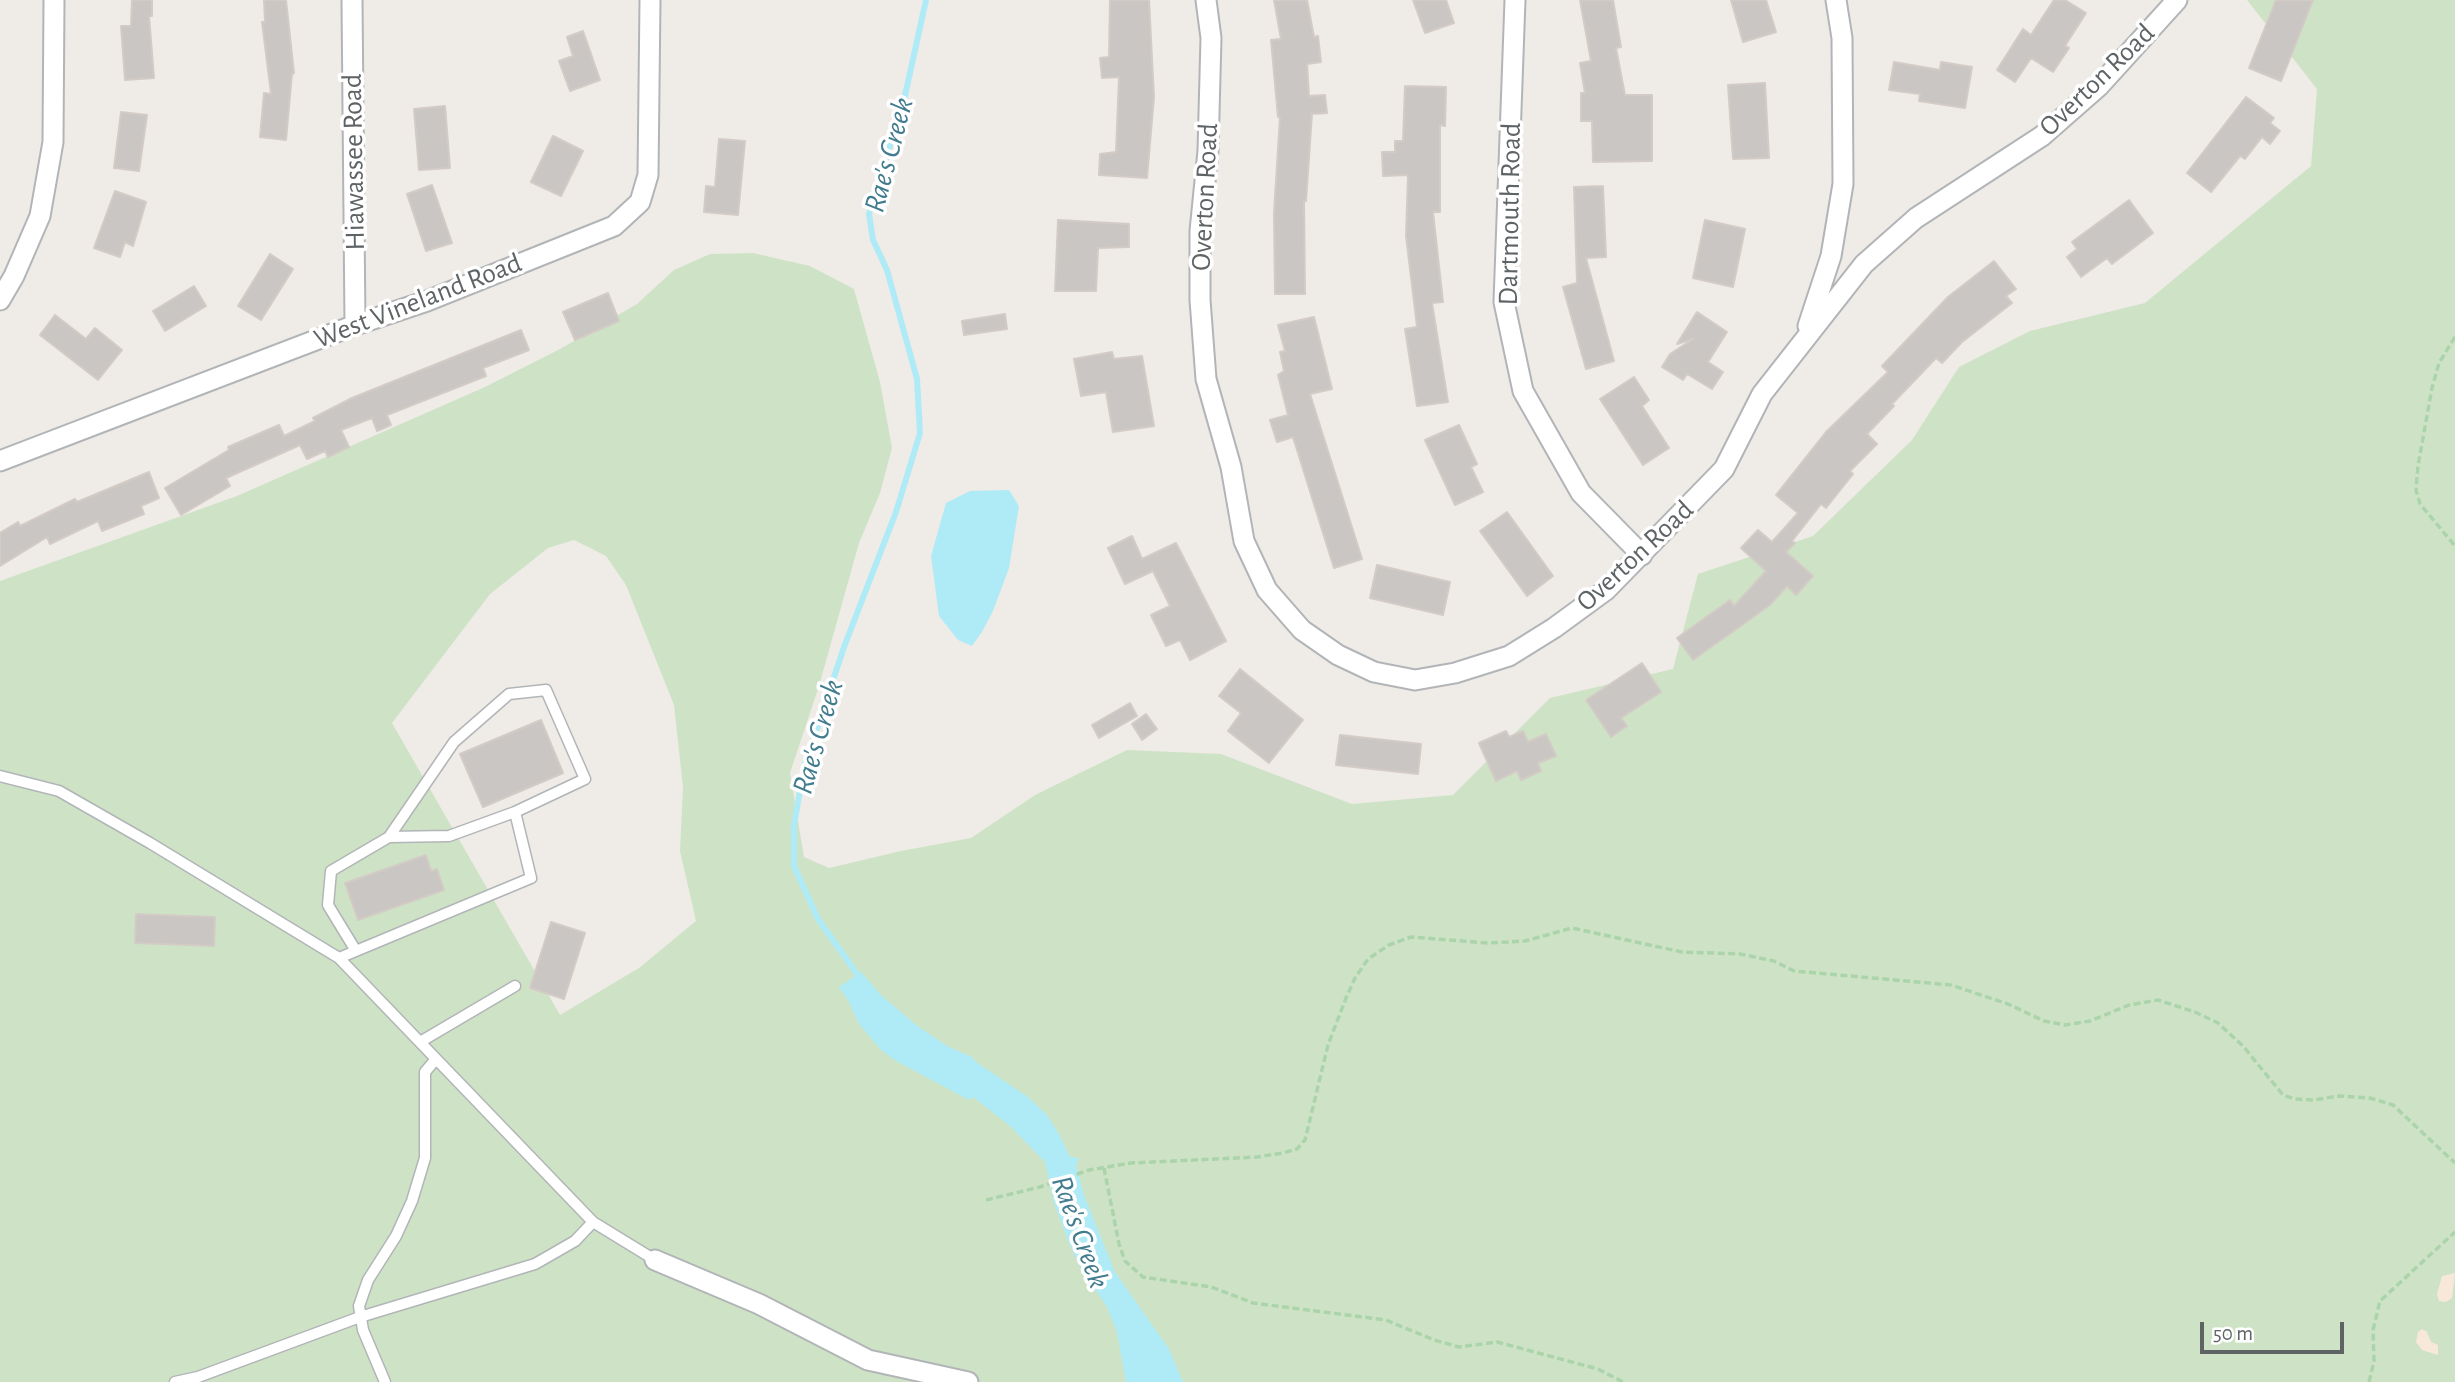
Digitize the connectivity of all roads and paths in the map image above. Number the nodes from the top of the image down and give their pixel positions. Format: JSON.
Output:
{"nodes":[{"id":1,"x":54,"y":0,"type":"edge"},
{"id":2,"x":352,"y":0,"type":"edge"},
{"id":3,"x":650,"y":0,"type":"edge"},
{"id":4,"x":1206,"y":0,"type":"edge"},
{"id":5,"x":1515,"y":0,"type":"edge"},
{"id":6,"x":1836,"y":0,"type":"edge"},
{"id":7,"x":2177,"y":0,"type":"edge"},
{"id":8,"x":0,"y":300,"type":"edge"},
{"id":9,"x":355,"y":324,"type":"junction"},
{"id":10,"x":2455,"y":337,"type":"edge"},
{"id":11,"x":1803,"y":341,"type":"junction"},
{"id":12,"x":0,"y":461,"type":"edge"},
{"id":13,"x":2455,"y":546,"type":"edge"},
{"id":14,"x":1642,"y":555,"type":"junction"},
{"id":15,"x":0,"y":776,"type":"edge"},
{"id":16,"x":515,"y":812,"type":"junction"},
{"id":17,"x":389,"y":837,"type":"junction"},
{"id":18,"x":356,"y":951,"type":"junction"},
{"id":19,"x":339,"y":958,"type":"junction"},
{"id":20,"x":515,"y":986,"type":"dead end"},
{"id":21,"x":420,"y":1042,"type":"junction"},
{"id":22,"x":436,"y":1059,"type":"junction"},
{"id":23,"x":2455,"y":1163,"type":"edge"},
{"id":24,"x":1104,"y":1168,"type":"junction"},
{"id":25,"x":986,"y":1200,"type":"dead end"},
{"id":26,"x":593,"y":1222,"type":"junction"},
{"id":27,"x":2455,"y":1232,"type":"edge"},
{"id":28,"x":655,"y":1260,"type":"joint"},
{"id":29,"x":360,"y":1317,"type":"junction"},
{"id":30,"x":175,"y":1382,"type":"edge"},
{"id":31,"x":384,"y":1382,"type":"edge"},
{"id":32,"x":968,"y":1382,"type":"edge"},
{"id":33,"x":1623,"y":1382,"type":"edge"},
{"id":34,"x":2369,"y":1382,"type":"edge"}],
"edges":[{"from":1,"to":8,"type":"street"},
{"from":2,"to":9,"type":"street","name":"Hiawassee Road"},
{"from":3,"to":9,"type":"street","name":"West Vineland Road"},
{"from":4,"to":14,"type":"street","name":"Overton Road"},
{"from":5,"to":14,"type":"street","name":"Dartmouth Road"},
{"from":6,"to":11,"type":"street"},
{"from":7,"to":11,"type":"street","name":"Overton Road"},
{"from":9,"to":12,"type":"street","name":"West Vineland Road"},
{"from":10,"to":13,"type":"path"},
{"from":11,"to":14,"type":"street","name":"Overton Road"},
{"from":15,"to":19,"type":"lane"},
{"from":16,"to":17,"type":"lane"},
{"from":16,"to":17,"type":"lane"},
{"from":16,"to":18,"type":"lane"},
{"from":17,"to":18,"type":"lane"},
{"from":18,"to":19,"type":"lane"},
{"from":19,"to":21,"type":"lane"},
{"from":20,"to":21,"type":"lane"},
{"from":21,"to":22,"type":"lane"},
{"from":22,"to":26,"type":"lane"},
{"from":22,"to":29,"type":"lane"},
{"from":23,"to":24,"type":"path"},
{"from":24,"to":25,"type":"path"},
{"from":24,"to":33,"type":"path"},
{"from":26,"to":28,"type":"lane"},
{"from":26,"to":29,"type":"lane"},
{"from":27,"to":34,"type":"path"},
{"from":28,"to":32,"type":"street"},
{"from":29,"to":30,"type":"lane"},
{"from":29,"to":31,"type":"lane"}]}
